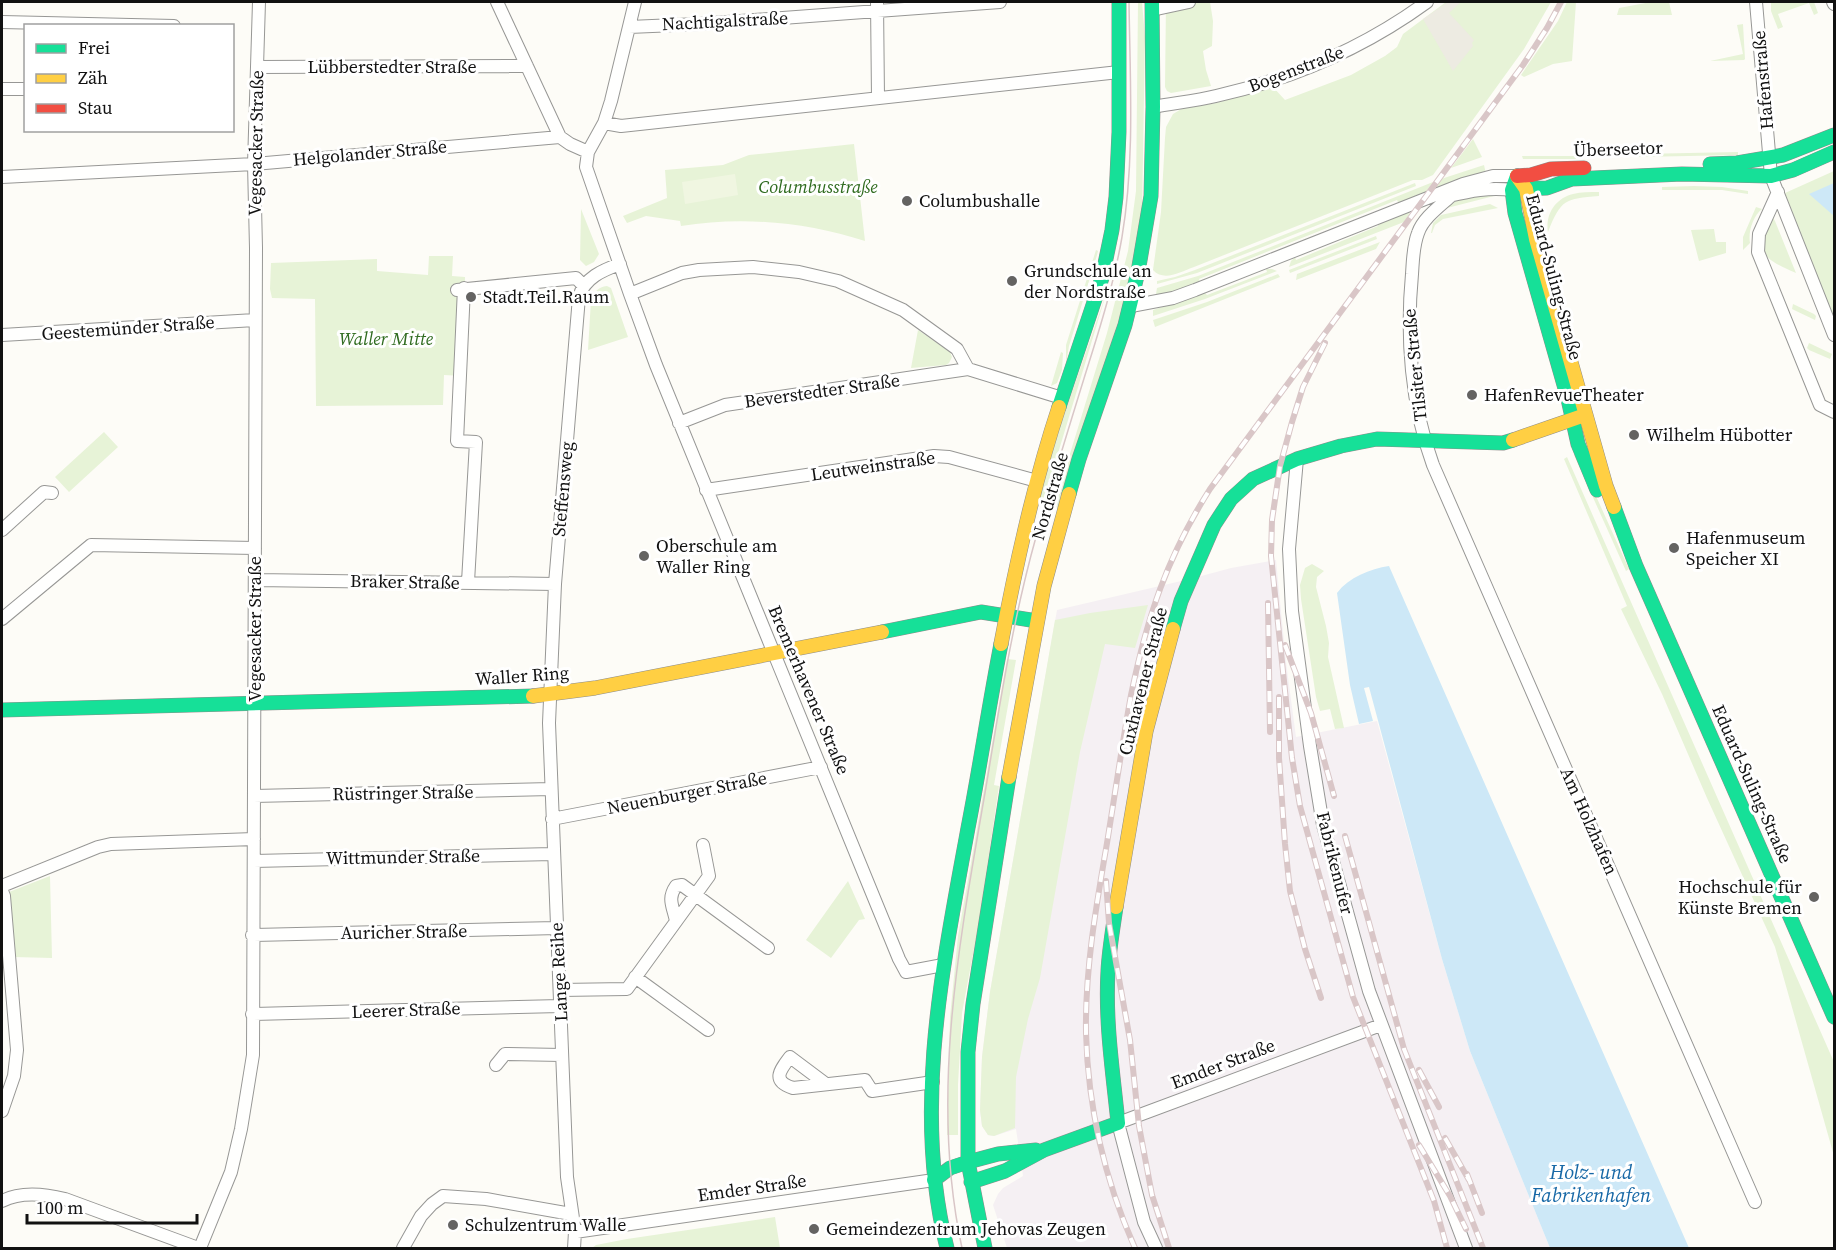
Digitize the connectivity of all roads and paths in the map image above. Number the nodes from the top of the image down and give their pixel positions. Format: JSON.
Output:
{"nodes":[{"id":1,"x":259,"y":2,"type":"edge"},
{"id":2,"x":497,"y":2,"type":"edge"},
{"id":3,"x":635,"y":2,"type":"edge"},
{"id":4,"x":1000,"y":2,"type":"edge"},
{"id":5,"x":1119,"y":2,"type":"edge"},
{"id":6,"x":1189,"y":2,"type":"edge"},
{"id":7,"x":1427,"y":2,"type":"edge"},
{"id":8,"x":1756,"y":2,"type":"edge"},
{"id":9,"x":1152,"y":6,"type":"edge"},
{"id":10,"x":877,"y":7,"type":"edge"},
{"id":11,"x":1410,"y":7,"type":"edge"},
{"id":12,"x":2,"y":22,"type":"edge"},
{"id":13,"x":117,"y":24,"type":"edge"},
{"id":14,"x":629,"y":27,"type":"junction"},
{"id":15,"x":526,"y":66,"type":"junction"},
{"id":16,"x":257,"y":67,"type":"junction"},
{"id":17,"x":1119,"y":72,"type":"junction"},
{"id":18,"x":2,"y":89,"type":"edge"},
{"id":19,"x":24,"y":89,"type":"edge"},
{"id":20,"x":878,"y":98,"type":"junction"},
{"id":21,"x":1153,"y":107,"type":"junction"},
{"id":22,"x":604,"y":123,"type":"junction"},
{"id":23,"x":1834,"y":135,"type":"edge"},
{"id":24,"x":560,"y":137,"type":"junction"},
{"id":25,"x":588,"y":152,"type":"junction"},
{"id":26,"x":1834,"y":153,"type":"edge"},
{"id":27,"x":1771,"y":158,"type":"junction"},
{"id":28,"x":254,"y":164,"type":"junction"},
{"id":29,"x":1517,"y":176,"type":"junction"},
{"id":30,"x":1771,"y":176,"type":"junction"},
{"id":31,"x":2,"y":177,"type":"edge"},
{"id":32,"x":1526,"y":189,"type":"junction"},
{"id":33,"x":1512,"y":190,"type":"junction"},
{"id":34,"x":1778,"y":192,"type":"junction"},
{"id":35,"x":1452,"y":195,"type":"junction"},
{"id":36,"x":1404,"y":207,"type":"junction"},
{"id":37,"x":620,"y":264,"type":"junction"},
{"id":38,"x":580,"y":282,"type":"junction"},
{"id":39,"x":630,"y":294,"type":"junction"},
{"id":40,"x":1131,"y":306,"type":"junction"},
{"id":41,"x":255,"y":320,"type":"junction"},
{"id":42,"x":1834,"y":334,"type":"edge"},
{"id":43,"x":2,"y":335,"type":"edge"},
{"id":44,"x":968,"y":369,"type":"junction"},
{"id":45,"x":1062,"y":398,"type":"junction"},
{"id":46,"x":1834,"y":412,"type":"edge"},
{"id":47,"x":1579,"y":417,"type":"junction"},
{"id":48,"x":679,"y":423,"type":"junction"},
{"id":49,"x":1423,"y":440,"type":"junction"},
{"id":50,"x":1298,"y":459,"type":"junction"},
{"id":51,"x":1037,"y":481,"type":"junction"},
{"id":52,"x":706,"y":490,"type":"junction"},
{"id":53,"x":52,"y":493,"type":"dead end"},
{"id":54,"x":2,"y":530,"type":"edge"},
{"id":55,"x":255,"y":548,"type":"junction"},
{"id":56,"x":255,"y":580,"type":"junction"},
{"id":57,"x":468,"y":582,"type":"junction"},
{"id":58,"x":555,"y":584,"type":"junction"},
{"id":59,"x":1005,"y":616,"type":"junction"},
{"id":60,"x":2,"y":619,"type":"edge"},
{"id":61,"x":1037,"y":621,"type":"junction"},
{"id":62,"x":774,"y":654,"type":"junction"},
{"id":63,"x":550,"y":695,"type":"junction"},
{"id":64,"x":255,"y":703,"type":"junction"},
{"id":65,"x":2,"y":710,"type":"edge"},
{"id":66,"x":821,"y":766,"type":"junction"},
{"id":67,"x":551,"y":789,"type":"junction"},
{"id":68,"x":254,"y":796,"type":"junction"},
{"id":69,"x":552,"y":819,"type":"junction"},
{"id":70,"x":254,"y":839,"type":"junction"},
{"id":71,"x":703,"y":845,"type":"dead end"},
{"id":72,"x":553,"y":854,"type":"junction"},
{"id":73,"x":254,"y":861,"type":"junction"},
{"id":74,"x":2,"y":886,"type":"edge"},
{"id":75,"x":2,"y":891,"type":"edge"},
{"id":76,"x":695,"y":895,"type":"junction"},
{"id":77,"x":676,"y":921,"type":"junction"},
{"id":78,"x":557,"y":928,"type":"junction"},
{"id":79,"x":252,"y":935,"type":"junction"},
{"id":80,"x":768,"y":948,"type":"dead end"},
{"id":81,"x":943,"y":965,"type":"junction"},
{"id":82,"x":635,"y":977,"type":"junction"},
{"id":83,"x":560,"y":990,"type":"junction"},
{"id":84,"x":560,"y":1006,"type":"junction"},
{"id":85,"x":252,"y":1014,"type":"junction"},
{"id":86,"x":1834,"y":1017,"type":"edge"},
{"id":87,"x":1381,"y":1025,"type":"junction"},
{"id":88,"x":708,"y":1030,"type":"dead end"},
{"id":89,"x":562,"y":1055,"type":"junction"},
{"id":90,"x":496,"y":1065,"type":"dead end"},
{"id":91,"x":933,"y":1082,"type":"junction"},
{"id":92,"x":826,"y":1084,"type":"dead end"},
{"id":93,"x":2,"y":1112,"type":"edge"},
{"id":94,"x":1118,"y":1123,"type":"junction"},
{"id":95,"x":1044,"y":1150,"type":"junction"},
{"id":96,"x":968,"y":1162,"type":"junction"},
{"id":97,"x":934,"y":1180,"type":"junction"},
{"id":98,"x":960,"y":1184,"type":"junction"},
{"id":99,"x":2,"y":1201,"type":"edge"},
{"id":100,"x":1755,"y":1202,"type":"dead end"},
{"id":101,"x":571,"y":1214,"type":"junction"},
{"id":102,"x":575,"y":1232,"type":"junction"},
{"id":103,"x":199,"y":1248,"type":"edge"},
{"id":104,"x":403,"y":1248,"type":"edge"},
{"id":105,"x":574,"y":1248,"type":"edge"},
{"id":106,"x":947,"y":1248,"type":"edge"},
{"id":107,"x":985,"y":1248,"type":"edge"},
{"id":108,"x":1156,"y":1248,"type":"edge"},
{"id":109,"x":1466,"y":1248,"type":"edge"}],
"edges":[{"from":1,"to":16,"type":"street","name":"Vegesacker Straße"},
{"from":2,"to":15,"type":"street"},
{"from":3,"to":14,"type":"street"},
{"from":4,"to":10,"type":"street","name":"Nachtigalstraße"},
{"from":5,"to":17,"type":"main road","name":"Nordstraße"},
{"from":6,"to":9,"type":"street"},
{"from":7,"to":11,"type":"street","name":"Bogenstraße"},
{"from":8,"to":27,"type":"street","name":"Hafenstraße"},
{"from":9,"to":21,"type":"main road","name":"Nordstraße"},
{"from":10,"to":14,"type":"street","name":"Nachtigalstraße"},
{"from":10,"to":20,"type":"street"},
{"from":11,"to":21,"type":"street","name":"Bogenstraße"},
{"from":12,"to":13,"type":"street"},
{"from":14,"to":22,"type":"street"},
{"from":15,"to":16,"type":"street","name":"Lübberstedter Straße"},
{"from":15,"to":24,"type":"street"},
{"from":16,"to":28,"type":"street","name":"Vegesacker Straße"},
{"from":17,"to":20,"type":"street"},
{"from":17,"to":45,"type":"main road","name":"Nordstraße"},
{"from":18,"to":19,"type":"street"},
{"from":20,"to":22,"type":"street"},
{"from":21,"to":40,"type":"main road","name":"Nordstraße"},
{"from":22,"to":25,"type":"street"},
{"from":23,"to":27,"type":"main road","name":"Überseetor"},
{"from":24,"to":25,"type":"street"},
{"from":24,"to":28,"type":"street","name":"Helgolander Straße"},
{"from":25,"to":37,"type":"street","name":"Bremerhavener Straße"},
{"from":26,"to":30,"type":"main road","name":"Überseetor"},
{"from":27,"to":29,"type":"main road","name":"Überseetor"},
{"from":27,"to":30,"type":"street","name":"Hafenstraße"},
{"from":28,"to":31,"type":"street","name":"Helgolander Straße"},
{"from":28,"to":41,"type":"street","name":"Vegesacker Straße"},
{"from":29,"to":32,"type":"main road","name":"Eduard-Suling-Straße"},
{"from":29,"to":33,"type":"main road","name":"Eduard-Suling-Straße"},
{"from":29,"to":36,"type":"street","name":"Überseetor"},
{"from":30,"to":32,"type":"main road","name":"Überseetor"},
{"from":30,"to":34,"type":"street"},
{"from":32,"to":33,"type":"main road","name":"Überseetor"},
{"from":32,"to":47,"type":"main road","name":"Eduard-Suling-Straße"},
{"from":33,"to":35,"type":"street","name":"Überseetor"},
{"from":33,"to":47,"type":"main road","name":"Eduard-Suling-Straße"},
{"from":34,"to":42,"type":"street"},
{"from":34,"to":46,"type":"street"},
{"from":35,"to":36,"type":"street","name":"Überseetor"},
{"from":35,"to":49,"type":"street","name":"Tilsiter Straße"},
{"from":36,"to":40,"type":"street","name":"Überseetor"},
{"from":37,"to":38,"type":"street"},
{"from":37,"to":39,"type":"street","name":"Bremerhavener Straße"},
{"from":38,"to":57,"type":"street"},
{"from":38,"to":58,"type":"street","name":"Steffensweg"},
{"from":39,"to":44,"type":"street"},
{"from":39,"to":48,"type":"street","name":"Bremerhavener Straße"},
{"from":40,"to":61,"type":"main road","name":"Nordstraße"},
{"from":41,"to":43,"type":"street","name":"Geestemünder Straße"},
{"from":41,"to":55,"type":"street","name":"Vegesacker Straße"},
{"from":44,"to":45,"type":"street"},
{"from":44,"to":48,"type":"street","name":"Beverstedter Straße"},
{"from":45,"to":51,"type":"main road","name":"Nordstraße"},
{"from":47,"to":49,"type":"main road","name":"Cuxhavener Straße"},
{"from":47,"to":86,"type":"main road","name":"Eduard-Suling-Straße"},
{"from":48,"to":52,"type":"street","name":"Bremerhavener Straße"},
{"from":49,"to":50,"type":"main road","name":"Cuxhavener Straße"},
{"from":49,"to":100,"type":"street","name":"Am Holzhafen"},
{"from":50,"to":87,"type":"street","name":"Fabrikenufer"},
{"from":50,"to":94,"type":"main road","name":"Cuxhavener Straße"},
{"from":51,"to":52,"type":"street","name":"Leutweinstraße"},
{"from":51,"to":59,"type":"main road","name":"Nordstraße"},
{"from":52,"to":62,"type":"street","name":"Bremerhavener Straße"},
{"from":53,"to":54,"type":"street"},
{"from":55,"to":56,"type":"street","name":"Vegesacker Straße"},
{"from":55,"to":60,"type":"street"},
{"from":56,"to":57,"type":"street","name":"Braker Straße"},
{"from":56,"to":64,"type":"street","name":"Vegesacker Straße"},
{"from":57,"to":58,"type":"street","name":"Braker Straße"},
{"from":58,"to":63,"type":"street","name":"Steffensweg"},
{"from":59,"to":61,"type":"main road","name":"Waller Ring"},
{"from":59,"to":62,"type":"main road","name":"Waller Ring"},
{"from":59,"to":81,"type":"main road","name":"Nordstraße"},
{"from":61,"to":96,"type":"main road","name":"Nordstraße"},
{"from":62,"to":63,"type":"main road","name":"Waller Ring"},
{"from":62,"to":66,"type":"street","name":"Bremerhavener Straße"},
{"from":63,"to":64,"type":"main road","name":"Waller Ring"},
{"from":63,"to":67,"type":"street","name":"Lange Reihe"},
{"from":64,"to":65,"type":"main road","name":"Waller Ring"},
{"from":64,"to":68,"type":"street","name":"Vegesacker Straße"},
{"from":66,"to":69,"type":"street","name":"Neuenburger Straße"},
{"from":66,"to":81,"type":"street","name":"Bremerhavener Straße"},
{"from":67,"to":68,"type":"street","name":"Rüstringer Straße"},
{"from":67,"to":69,"type":"street","name":"Lange Reihe"},
{"from":68,"to":70,"type":"street","name":"Vegesacker Straße"},
{"from":69,"to":72,"type":"street","name":"Lange Reihe"},
{"from":70,"to":73,"type":"street","name":"Vegesacker Straße"},
{"from":70,"to":74,"type":"street"},
{"from":71,"to":76,"type":"street"},
{"from":72,"to":73,"type":"street","name":"Wittmunder Straße"},
{"from":72,"to":78,"type":"street","name":"Lange Reihe"},
{"from":73,"to":79,"type":"street","name":"Vegesacker Straße"},
{"from":75,"to":93,"type":"street"},
{"from":76,"to":77,"type":"street"},
{"from":76,"to":77,"type":"street"},
{"from":76,"to":80,"type":"street"},
{"from":77,"to":82,"type":"street"},
{"from":78,"to":79,"type":"street","name":"Auricher Straße"},
{"from":78,"to":83,"type":"street","name":"Lange Reihe"},
{"from":79,"to":85,"type":"street","name":"Vegesacker Straße"},
{"from":81,"to":91,"type":"main road"},
{"from":82,"to":83,"type":"street"},
{"from":82,"to":88,"type":"street"},
{"from":83,"to":84,"type":"street","name":"Lange Reihe"},
{"from":84,"to":85,"type":"street","name":"Leerer Straße"},
{"from":84,"to":89,"type":"street","name":"Lange Reihe"},
{"from":85,"to":103,"type":"street","name":"Vegesacker Straße"},
{"from":87,"to":94,"type":"street","name":"Emder Straße"},
{"from":87,"to":109,"type":"street","name":"Fabrikenufer"},
{"from":89,"to":90,"type":"street"},
{"from":89,"to":101,"type":"street","name":"Lange Reihe"},
{"from":91,"to":92,"type":"street"},
{"from":91,"to":97,"type":"main road"},
{"from":94,"to":95,"type":"main road","name":"Emder Straße"},
{"from":94,"to":108,"type":"street","name":"Cuxhavener Straße"},
{"from":95,"to":96,"type":"main road","name":"Emder Straße"},
{"from":95,"to":98,"type":"main road","name":"Emder Straße"},
{"from":96,"to":97,"type":"main road","name":"Emder Straße"},
{"from":96,"to":98,"type":"main road"},
{"from":97,"to":98,"type":"main road","name":"Emder Straße"},
{"from":97,"to":102,"type":"street","name":"Emder Straße"},
{"from":97,"to":106,"type":"main road"},
{"from":98,"to":107,"type":"main road"},
{"from":99,"to":103,"type":"street"},
{"from":101,"to":102,"type":"street","name":"Lange Reihe"},
{"from":101,"to":104,"type":"street"},
{"from":102,"to":105,"type":"street","name":"Lange Reihe"}]}
